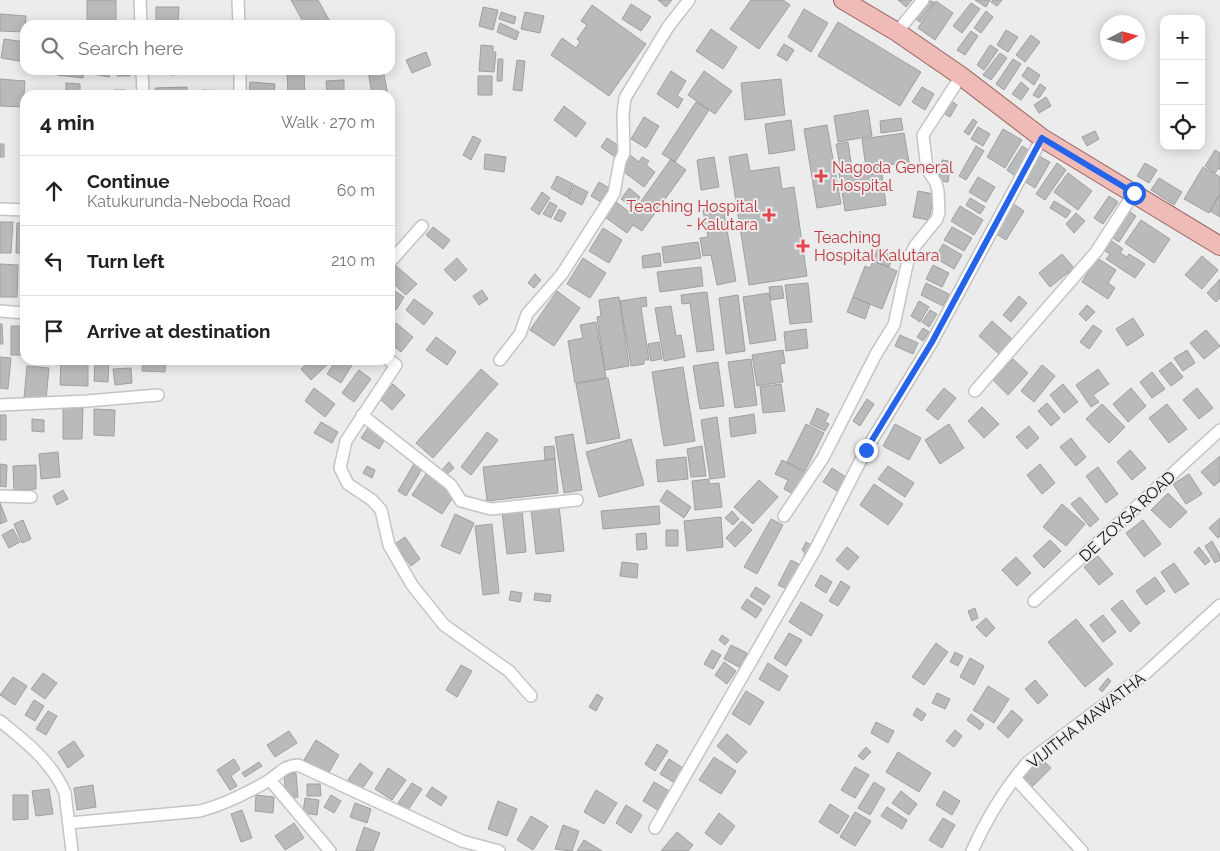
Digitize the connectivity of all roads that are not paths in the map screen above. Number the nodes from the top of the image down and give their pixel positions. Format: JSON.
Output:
{"nodes":[{"id":1,"x":140,"y":0,"type":"edge"},
{"id":2,"x":238,"y":0,"type":"edge"},
{"id":3,"x":689,"y":0,"type":"edge"},
{"id":4,"x":843,"y":0,"type":"edge"},
{"id":5,"x":923,"y":0,"type":"edge"},
{"id":6,"x":141,"y":20,"type":"edge"},
{"id":7,"x":239,"y":20,"type":"edge"},
{"id":8,"x":897,"y":32,"type":"junction"},
{"id":9,"x":142,"y":75,"type":"edge"},
{"id":10,"x":240,"y":75,"type":"edge"},
{"id":11,"x":961,"y":76,"type":"junction"},
{"id":12,"x":142,"y":90,"type":"edge"},
{"id":13,"x":240,"y":90,"type":"edge"},
{"id":14,"x":1042,"y":138,"type":"junction"},
{"id":15,"x":1134,"y":193,"type":"junction"},
{"id":16,"x":0,"y":209,"type":"edge"},
{"id":17,"x":20,"y":210,"type":"edge"},
{"id":18,"x":422,"y":226,"type":"dead end"},
{"id":19,"x":1220,"y":246,"type":"edge"},
{"id":20,"x":395,"y":256,"type":"edge"},
{"id":21,"x":0,"y":311,"type":"edge"},
{"id":22,"x":20,"y":312,"type":"edge"},
{"id":23,"x":500,"y":360,"type":"dead end"},
{"id":24,"x":395,"y":364,"type":"edge"},
{"id":25,"x":975,"y":391,"type":"dead end"},
{"id":26,"x":158,"y":395,"type":"dead end"},
{"id":27,"x":0,"y":405,"type":"edge"},
{"id":28,"x":362,"y":415,"type":"junction"},
{"id":29,"x":1220,"y":430,"type":"edge"},
{"id":30,"x":0,"y":496,"type":"edge"},
{"id":31,"x":31,"y":497,"type":"dead end"},
{"id":32,"x":577,"y":500,"type":"dead end"},
{"id":33,"x":784,"y":516,"type":"dead end"},
{"id":34,"x":1034,"y":601,"type":"dead end"},
{"id":35,"x":1220,"y":605,"type":"edge"},
{"id":36,"x":531,"y":696,"type":"dead end"},
{"id":37,"x":0,"y":721,"type":"edge"},
{"id":38,"x":1014,"y":778,"type":"junction"},
{"id":39,"x":270,"y":780,"type":"junction"},
{"id":40,"x":69,"y":823,"type":"junction"},
{"id":41,"x":656,"y":828,"type":"dead end"},
{"id":42,"x":72,"y":851,"type":"edge"},
{"id":43,"x":330,"y":851,"type":"edge"},
{"id":44,"x":500,"y":851,"type":"edge"},
{"id":45,"x":972,"y":851,"type":"edge"},
{"id":46,"x":1082,"y":851,"type":"edge"}],
"edges":[{"from":1,"to":6,"type":"street"},
{"from":2,"to":7,"type":"street"},
{"from":3,"to":23,"type":"street"},
{"from":4,"to":8,"type":"main road"},
{"from":5,"to":8,"type":"street"},
{"from":8,"to":11,"type":"main road"},
{"from":9,"to":12,"type":"street"},
{"from":10,"to":13,"type":"street"},
{"from":11,"to":14,"type":"main road"},
{"from":11,"to":33,"type":"street"},
{"from":14,"to":15,"type":"main road"},
{"from":14,"to":41,"type":"street"},
{"from":15,"to":19,"type":"main road"},
{"from":15,"to":25,"type":"street"},
{"from":16,"to":17,"type":"street"},
{"from":18,"to":20,"type":"street"},
{"from":21,"to":22,"type":"street"},
{"from":24,"to":28,"type":"street"},
{"from":26,"to":27,"type":"street"},
{"from":28,"to":32,"type":"street"},
{"from":28,"to":36,"type":"street"},
{"from":29,"to":34,"type":"street","name":"DE ZOYSA ROAD"},
{"from":30,"to":31,"type":"street"},
{"from":35,"to":38,"type":"street","name":"VIJITHA MAWATHA"},
{"from":37,"to":40,"type":"street"},
{"from":38,"to":45,"type":"street","name":"VIJITHA MAWATHA"},
{"from":38,"to":46,"type":"street"},
{"from":39,"to":40,"type":"street"},
{"from":39,"to":43,"type":"street"},
{"from":39,"to":44,"type":"street"},
{"from":40,"to":42,"type":"street"}]}
